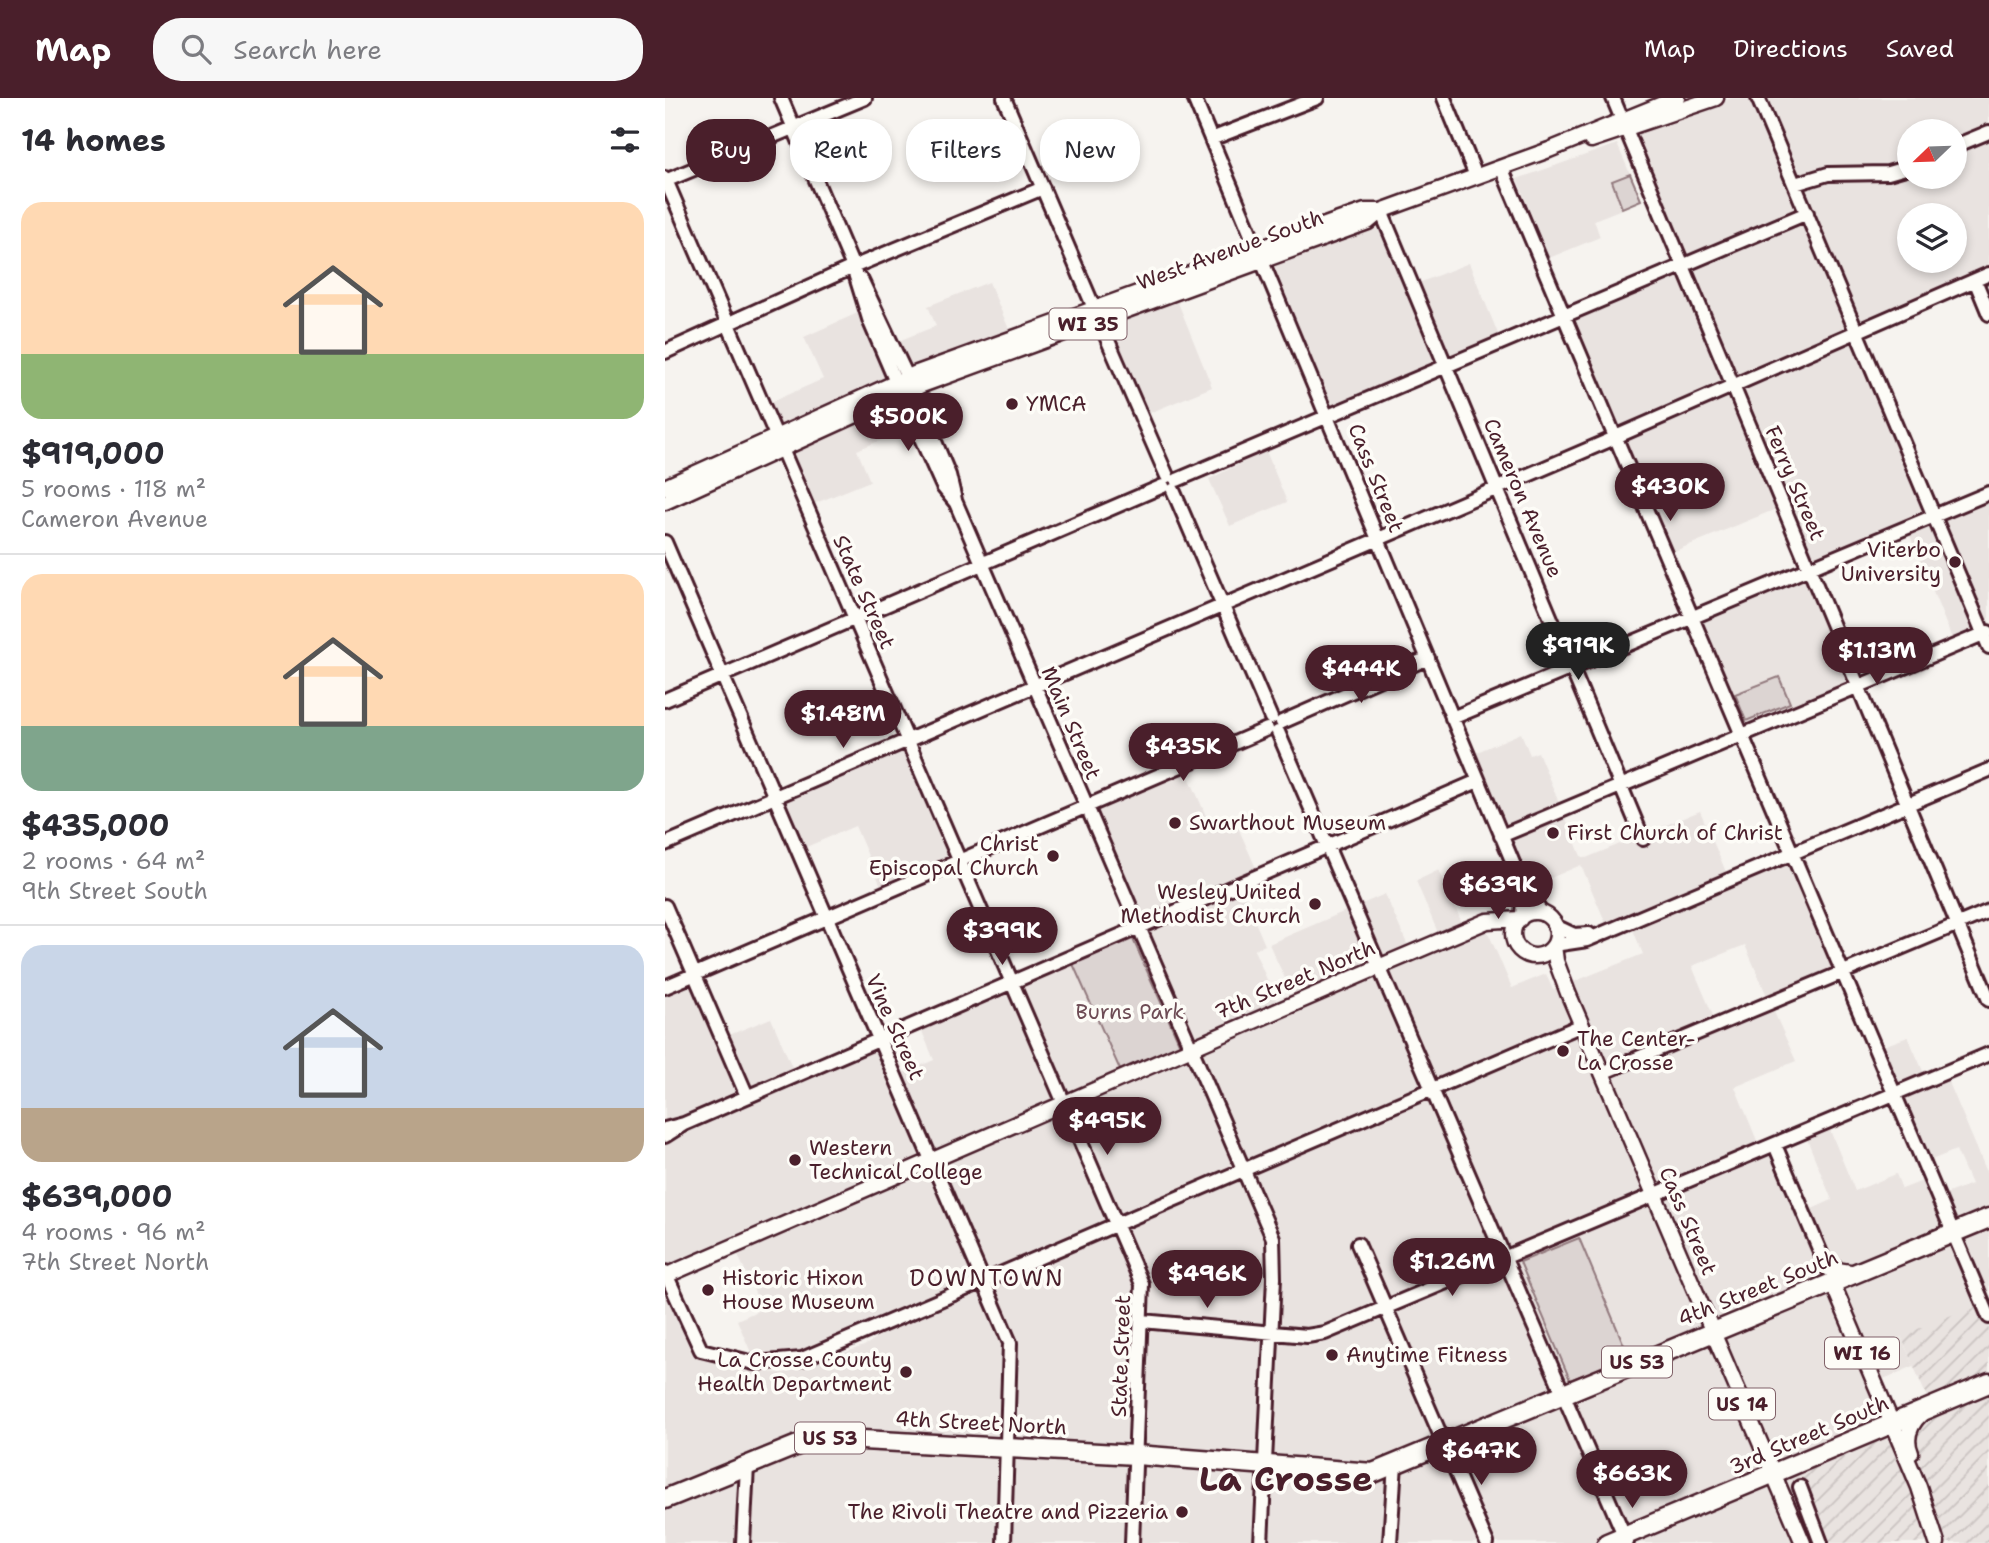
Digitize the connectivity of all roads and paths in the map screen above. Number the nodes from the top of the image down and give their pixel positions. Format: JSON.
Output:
{"nodes":[{"id":1,"x":781,"y":98,"type":"edge"},
{"id":2,"x":865,"y":98,"type":"edge"},
{"id":3,"x":1004,"y":98,"type":"edge"},
{"id":4,"x":1194,"y":98,"type":"edge"},
{"id":5,"x":1317,"y":98,"type":"edge"},
{"id":6,"x":1444,"y":98,"type":"edge"},
{"id":7,"x":1612,"y":98,"type":"edge"},
{"id":8,"x":1677,"y":98,"type":"edge"},
{"id":9,"x":1716,"y":98,"type":"edge"},
{"id":10,"x":1758,"y":98,"type":"edge"},
{"id":11,"x":790,"y":119,"type":"edge"},
{"id":12,"x":815,"y":119,"type":"edge"},
{"id":13,"x":1623,"y":124,"type":"junction"},
{"id":14,"x":790,"y":130,"type":"edge"},
{"id":15,"x":1989,"y":132,"type":"edge"},
{"id":16,"x":1211,"y":139,"type":"junction"},
{"id":17,"x":1967,"y":141,"type":"edge"},
{"id":18,"x":1501,"y":167,"type":"junction"},
{"id":19,"x":1897,"y":170,"type":"edge"},
{"id":20,"x":1476,"y":176,"type":"junction"},
{"id":21,"x":665,"y":180,"type":"edge"},
{"id":22,"x":817,"y":182,"type":"edge"},
{"id":23,"x":1795,"y":184,"type":"junction"},
{"id":24,"x":1042,"y":188,"type":"junction"},
{"id":25,"x":1381,"y":211,"type":"junction"},
{"id":26,"x":1807,"y":213,"type":"junction"},
{"id":27,"x":1260,"y":256,"type":"junction"},
{"id":28,"x":1683,"y":265,"type":"junction"},
{"id":29,"x":853,"y":267,"type":"junction"},
{"id":30,"x":1989,"y":274,"type":"edge"},
{"id":31,"x":1975,"y":280,"type":"junction"},
{"id":32,"x":1097,"y":314,"type":"junction"},
{"id":33,"x":1989,"y":314,"type":"edge"},
{"id":34,"x":1564,"y":315,"type":"junction"},
{"id":35,"x":727,"y":324,"type":"junction"},
{"id":36,"x":1857,"y":331,"type":"junction"},
{"id":37,"x":665,"y":352,"type":"edge"},
{"id":38,"x":1445,"y":366,"type":"junction"},
{"id":39,"x":904,"y":385,"type":"junction"},
{"id":40,"x":1733,"y":387,"type":"junction"},
{"id":41,"x":1327,"y":414,"type":"junction"},
{"id":42,"x":1615,"y":438,"type":"junction"},
{"id":43,"x":778,"y":443,"type":"junction"},
{"id":44,"x":1170,"y":483,"type":"junction"},
{"id":45,"x":1496,"y":486,"type":"junction"},
{"id":46,"x":665,"y":487,"type":"edge"},
{"id":47,"x":1989,"y":493,"type":"edge"},
{"id":48,"x":665,"y":502,"type":"edge"},
{"id":49,"x":1934,"y":516,"type":"junction"},
{"id":50,"x":1378,"y":538,"type":"junction"},
{"id":51,"x":665,"y":542,"type":"edge"},
{"id":52,"x":982,"y":563,"type":"junction"},
{"id":53,"x":1809,"y":566,"type":"junction"},
{"id":54,"x":1222,"y":604,"type":"junction"},
{"id":55,"x":1691,"y":616,"type":"junction"},
{"id":56,"x":855,"y":617,"type":"junction"},
{"id":57,"x":1986,"y":633,"type":"edge"},
{"id":58,"x":1989,"y":647,"type":"edge"},
{"id":59,"x":1428,"y":657,"type":"junction"},
{"id":60,"x":1571,"y":667,"type":"junction"},
{"id":61,"x":722,"y":676,"type":"junction"},
{"id":62,"x":1034,"y":685,"type":"junction"},
{"id":63,"x":1859,"y":686,"type":"junction"},
{"id":64,"x":665,"y":700,"type":"edge"},
{"id":65,"x":1452,"y":718,"type":"junction"},
{"id":66,"x":1274,"y":725,"type":"junction"},
{"id":67,"x":1740,"y":736,"type":"junction"},
{"id":68,"x":907,"y":741,"type":"junction"},
{"id":69,"x":1989,"y":770,"type":"edge"},
{"id":70,"x":1478,"y":781,"type":"junction"},
{"id":71,"x":1621,"y":786,"type":"junction"},
{"id":72,"x":775,"y":797,"type":"junction"},
{"id":73,"x":1907,"y":804,"type":"junction"},
{"id":74,"x":1086,"y":807,"type":"junction"},
{"id":75,"x":1501,"y":836,"type":"junction"},
{"id":76,"x":1643,"y":839,"type":"dead end"},
{"id":77,"x":665,"y":844,"type":"edge"},
{"id":78,"x":1326,"y":846,"type":"junction"},
{"id":79,"x":1791,"y":853,"type":"junction"},
{"id":80,"x":960,"y":862,"type":"junction"},
{"id":81,"x":1518,"y":875,"type":"junction"},
{"id":82,"x":665,"y":906,"type":"edge"},
{"id":83,"x":1989,"y":911,"type":"edge"},
{"id":84,"x":1542,"y":914,"type":"junction"},
{"id":85,"x":1521,"y":918,"type":"junction"},
{"id":86,"x":828,"y":919,"type":"junction"},
{"id":87,"x":1958,"y":924,"type":"junction"},
{"id":88,"x":1481,"y":926,"type":"junction"},
{"id":89,"x":1555,"y":926,"type":"junction"},
{"id":90,"x":1138,"y":928,"type":"junction"},
{"id":91,"x":1600,"y":934,"type":"junction"},
{"id":92,"x":1513,"y":938,"type":"junction"},
{"id":93,"x":1554,"y":945,"type":"junction"},
{"id":94,"x":1535,"y":956,"type":"junction"},
{"id":95,"x":1378,"y":967,"type":"junction"},
{"id":96,"x":1843,"y":972,"type":"junction"},
{"id":97,"x":695,"y":975,"type":"junction"},
{"id":98,"x":1012,"y":981,"type":"junction"},
{"id":99,"x":665,"y":987,"type":"edge"},
{"id":100,"x":1568,"y":993,"type":"junction"},
{"id":101,"x":1989,"y":1000,"type":"edge"},
{"id":102,"x":1581,"y":1026,"type":"junction"},
{"id":103,"x":880,"y":1040,"type":"junction"},
{"id":104,"x":1190,"y":1049,"type":"junction"},
{"id":105,"x":1989,"y":1054,"type":"edge"},
{"id":106,"x":1602,"y":1073,"type":"junction"},
{"id":107,"x":1431,"y":1089,"type":"junction"},
{"id":108,"x":1894,"y":1094,"type":"junction"},
{"id":109,"x":747,"y":1096,"type":"junction"},
{"id":110,"x":1065,"y":1102,"type":"junction"},
{"id":111,"x":684,"y":1124,"type":"junction"},
{"id":112,"x":665,"y":1129,"type":"edge"},
{"id":113,"x":665,"y":1136,"type":"edge"},
{"id":114,"x":1775,"y":1145,"type":"junction"},
{"id":115,"x":931,"y":1159,"type":"junction"},
{"id":116,"x":1243,"y":1170,"type":"junction"},
{"id":117,"x":1654,"y":1195,"type":"junction"},
{"id":118,"x":1989,"y":1218,"type":"edge"},
{"id":119,"x":1118,"y":1225,"type":"junction"},
{"id":120,"x":1953,"y":1233,"type":"junction"},
{"id":121,"x":1358,"y":1244,"type":"dead end"},
{"id":122,"x":1505,"y":1258,"type":"junction"},
{"id":123,"x":1825,"y":1264,"type":"joint"},
{"id":124,"x":665,"y":1274,"type":"edge"},
{"id":125,"x":1850,"y":1274,"type":"junction"},
{"id":126,"x":984,"y":1282,"type":"junction"},
{"id":127,"x":1832,"y":1282,"type":"junction"},
{"id":128,"x":1386,"y":1307,"type":"junction"},
{"id":129,"x":1989,"y":1317,"type":"edge"},
{"id":130,"x":1142,"y":1321,"type":"junction"},
{"id":131,"x":1271,"y":1331,"type":"junction"},
{"id":132,"x":1712,"y":1332,"type":"junction"},
{"id":133,"x":1989,"y":1383,"type":"edge"},
{"id":134,"x":1563,"y":1394,"type":"junction"},
{"id":135,"x":1925,"y":1410,"type":"junction"},
{"id":136,"x":1891,"y":1424,"type":"junction"},
{"id":137,"x":1444,"y":1444,"type":"junction"},
{"id":138,"x":1008,"y":1448,"type":"junction"},
{"id":139,"x":1136,"y":1455,"type":"junction"},
{"id":140,"x":1911,"y":1462,"type":"junction"},
{"id":141,"x":1395,"y":1464,"type":"junction"},
{"id":142,"x":1265,"y":1465,"type":"junction"},
{"id":143,"x":747,"y":1466,"type":"junction"},
{"id":144,"x":1777,"y":1483,"type":"junction"},
{"id":145,"x":1800,"y":1486,"type":"dead end"},
{"id":146,"x":665,"y":1499,"type":"edge"},
{"id":147,"x":1626,"y":1539,"type":"edge"},
{"id":148,"x":743,"y":1543,"type":"edge"},
{"id":149,"x":1004,"y":1543,"type":"edge"},
{"id":150,"x":1132,"y":1543,"type":"edge"},
{"id":151,"x":1261,"y":1543,"type":"edge"},
{"id":152,"x":1390,"y":1543,"type":"edge"},
{"id":153,"x":1487,"y":1543,"type":"edge"},
{"id":154,"x":1607,"y":1543,"type":"edge"},
{"id":155,"x":1803,"y":1543,"type":"edge"},
{"id":156,"x":1821,"y":1543,"type":"edge"},
{"id":157,"x":1937,"y":1543,"type":"edge"},
{"id":158,"x":1945,"y":1543,"type":"edge"}],
"edges":[{"from":1,"to":11,"type":"street"},
{"from":2,"to":12,"type":"street"},
{"from":3,"to":24,"type":"street"},
{"from":4,"to":16,"type":"street","name":"Cass Street"},
{"from":5,"to":16,"type":"street"},
{"from":6,"to":20,"type":"street"},
{"from":7,"to":13,"type":"street","name":"Ferry Street"},
{"from":8,"to":13,"type":"main road","name":"West Avenue South","number":"WI 35"},
{"from":9,"to":13,"type":"main road","name":"West Avenue South","number":"WI 35"},
{"from":10,"to":23,"type":"street"},
{"from":13,"to":18,"type":"main road","name":"West Avenue South","number":"WI 35"},
{"from":13,"to":28,"type":"street","name":"Ferry Street"},
{"from":14,"to":21,"type":"street"},
{"from":15,"to":17,"type":"street"},
{"from":16,"to":27,"type":"street","name":"Cass Street"},
{"from":18,"to":20,"type":"main road","name":"West Avenue South","number":"WI 35"},
{"from":18,"to":34,"type":"street"},
{"from":19,"to":23,"type":"street"},
{"from":20,"to":25,"type":"main road","name":"West Avenue South","number":"WI 35"},
{"from":21,"to":35,"type":"street","name":"State Street"},
{"from":22,"to":29,"type":"street"},
{"from":23,"to":26,"type":"street"},
{"from":24,"to":29,"type":"street"},
{"from":24,"to":32,"type":"street"},
{"from":25,"to":27,"type":"main road","name":"West Avenue South","number":"WI 35"},
{"from":25,"to":38,"type":"street","name":"Cameron Avenue"},
{"from":26,"to":28,"type":"street"},
{"from":26,"to":36,"type":"street"},
{"from":27,"to":32,"type":"main road","name":"West Avenue South","number":"WI 35"},
{"from":27,"to":41,"type":"street","name":"Cass Street"},
{"from":28,"to":34,"type":"street"},
{"from":28,"to":40,"type":"street","name":"Ferry Street"},
{"from":29,"to":35,"type":"street"},
{"from":29,"to":39,"type":"street","name":"Main Street"},
{"from":30,"to":31,"type":"street"},
{"from":31,"to":33,"type":"street"},
{"from":31,"to":36,"type":"street"},
{"from":32,"to":39,"type":"main road","name":"West Avenue South","number":"WI 35"},
{"from":32,"to":44,"type":"street"},
{"from":34,"to":38,"type":"street"},
{"from":34,"to":42,"type":"street"},
{"from":35,"to":37,"type":"street"},
{"from":35,"to":43,"type":"street","name":"State Street"},
{"from":36,"to":40,"type":"street"},
{"from":36,"to":49,"type":"street"},
{"from":38,"to":41,"type":"street"},
{"from":38,"to":45,"type":"street","name":"Cameron Avenue"},
{"from":39,"to":43,"type":"main road","number":"WI 35"},
{"from":39,"to":52,"type":"street","name":"Main Street"},
{"from":40,"to":42,"type":"street"},
{"from":40,"to":53,"type":"street","name":"Ferry Street"},
{"from":41,"to":44,"type":"street"},
{"from":41,"to":50,"type":"street","name":"Cass Street"},
{"from":42,"to":45,"type":"street"},
{"from":42,"to":55,"type":"street"},
{"from":43,"to":46,"type":"main road","number":"WI 35"},
{"from":43,"to":48,"type":"main road","number":"WI 35"},
{"from":43,"to":56,"type":"street","name":"State Street"},
{"from":44,"to":52,"type":"street"},
{"from":44,"to":54,"type":"street"},
{"from":45,"to":50,"type":"street"},
{"from":45,"to":60,"type":"street","name":"Cameron Avenue"},
{"from":47,"to":49,"type":"street"},
{"from":49,"to":53,"type":"street"},
{"from":49,"to":57,"type":"street"},
{"from":50,"to":54,"type":"street"},
{"from":50,"to":59,"type":"street","name":"Cass Street"},
{"from":51,"to":61,"type":"street","name":"Vine Street"},
{"from":52,"to":56,"type":"street"},
{"from":52,"to":62,"type":"street","name":"Main Street"},
{"from":53,"to":55,"type":"street"},
{"from":53,"to":63,"type":"street","name":"Ferry Street"},
{"from":54,"to":62,"type":"street"},
{"from":54,"to":66,"type":"street"},
{"from":55,"to":60,"type":"street"},
{"from":55,"to":67,"type":"street"},
{"from":56,"to":61,"type":"street"},
{"from":56,"to":68,"type":"street","name":"State Street"},
{"from":57,"to":58,"type":"street"},
{"from":57,"to":63,"type":"street"},
{"from":59,"to":65,"type":"street","name":"Cass Street"},
{"from":59,"to":66,"type":"street"},
{"from":60,"to":65,"type":"street"},
{"from":60,"to":71,"type":"street","name":"Cameron Avenue"},
{"from":61,"to":64,"type":"street"},
{"from":61,"to":72,"type":"street","name":"Vine Street"},
{"from":62,"to":68,"type":"street"},
{"from":62,"to":74,"type":"street","name":"Main Street"},
{"from":63,"to":67,"type":"street"},
{"from":63,"to":73,"type":"street","name":"Ferry Street"},
{"from":65,"to":70,"type":"street","name":"Cass Street"},
{"from":66,"to":74,"type":"street"},
{"from":66,"to":78,"type":"street"},
{"from":67,"to":71,"type":"street"},
{"from":67,"to":79,"type":"street"},
{"from":68,"to":72,"type":"street"},
{"from":68,"to":80,"type":"street","name":"State Street"},
{"from":69,"to":73,"type":"street"},
{"from":70,"to":75,"type":"street","name":"Cass Street"},
{"from":70,"to":78,"type":"street"},
{"from":71,"to":75,"type":"street"},
{"from":71,"to":76,"type":"street","name":"Cameron Avenue"},
{"from":72,"to":77,"type":"street"},
{"from":72,"to":86,"type":"street","name":"Vine Street"},
{"from":73,"to":79,"type":"street"},
{"from":73,"to":87,"type":"street","name":"Ferry Street"},
{"from":74,"to":80,"type":"street"},
{"from":74,"to":90,"type":"street","name":"Main Street"},
{"from":75,"to":81,"type":"street","name":"Cass Street"},
{"from":78,"to":90,"type":"street"},
{"from":78,"to":95,"type":"street"},
{"from":79,"to":91,"type":"street"},
{"from":79,"to":96,"type":"street"},
{"from":80,"to":86,"type":"street"},
{"from":80,"to":98,"type":"street","name":"State Street"},
{"from":81,"to":84,"type":"street","name":"Cass Street"},
{"from":81,"to":85,"type":"street","name":"Cass Street"},
{"from":82,"to":97,"type":"street"},
{"from":83,"to":87,"type":"street"},
{"from":84,"to":85,"type":"main road"},
{"from":84,"to":89,"type":"main road"},
{"from":85,"to":88,"type":"main road","name":"7th Street North"},
{"from":85,"to":92,"type":"main road"},
{"from":86,"to":97,"type":"street"},
{"from":86,"to":103,"type":"street","name":"Vine Street"},
{"from":87,"to":96,"type":"street"},
{"from":87,"to":101,"type":"street","name":"Ferry Street"},
{"from":88,"to":92,"type":"main road"},
{"from":88,"to":95,"type":"main road","name":"7th Street North"},
{"from":89,"to":91,"type":"street"},
{"from":89,"to":93,"type":"main road"},
{"from":90,"to":98,"type":"street"},
{"from":90,"to":104,"type":"street","name":"Main Street"},
{"from":91,"to":93,"type":"street"},
{"from":92,"to":94,"type":"main road"},
{"from":93,"to":94,"type":"main road"},
{"from":93,"to":100,"type":"main road","name":"Cass Street"},
{"from":94,"to":100,"type":"main road","name":"Cass Street"},
{"from":95,"to":104,"type":"main road","name":"7th Street North"},
{"from":95,"to":107,"type":"street"},
{"from":96,"to":106,"type":"street"},
{"from":96,"to":108,"type":"street"},
{"from":97,"to":99,"type":"street"},
{"from":97,"to":109,"type":"street"},
{"from":98,"to":103,"type":"street"},
{"from":98,"to":110,"type":"street","name":"State Street"},
{"from":100,"to":102,"type":"main road","name":"Cass Street"},
{"from":102,"to":106,"type":"main road","name":"Cass Street"},
{"from":102,"to":107,"type":"street"},
{"from":103,"to":109,"type":"street"},
{"from":103,"to":115,"type":"street","name":"Vine Street"},
{"from":104,"to":110,"type":"main road","name":"7th Street North"},
{"from":104,"to":116,"type":"street","name":"Main Street"},
{"from":105,"to":108,"type":"street"},
{"from":106,"to":117,"type":"main road","name":"Cass Street"},
{"from":107,"to":116,"type":"street"},
{"from":107,"to":122,"type":"street"},
{"from":108,"to":114,"type":"street"},
{"from":108,"to":120,"type":"street"},
{"from":109,"to":111,"type":"street"},
{"from":110,"to":115,"type":"main road","name":"7th Street North"},
{"from":110,"to":119,"type":"street","name":"State Street"},
{"from":111,"to":112,"type":"street"},
{"from":111,"to":113,"type":"street"},
{"from":114,"to":117,"type":"street"},
{"from":114,"to":123,"type":"street"},
{"from":115,"to":124,"type":"main road","name":"7th Street North"},
{"from":115,"to":126,"type":"street","name":"Vine Street"},
{"from":116,"to":119,"type":"street"},
{"from":116,"to":131,"type":"street","name":"Main Street"},
{"from":117,"to":122,"type":"street"},
{"from":117,"to":132,"type":"main road","name":"Cass Street"},
{"from":118,"to":120,"type":"highway","name":"4th Street South"},
{"from":119,"to":126,"type":"street"},
{"from":119,"to":130,"type":"street","name":"State Street"},
{"from":120,"to":125,"type":"highway","name":"4th Street South"},
{"from":120,"to":129,"type":"street"},
{"from":121,"to":128,"type":"street"},
{"from":122,"to":128,"type":"street"},
{"from":122,"to":134,"type":"street"},
{"from":123,"to":125,"type":"highway"},
{"from":124,"to":126,"type":"street"},
{"from":125,"to":127,"type":"highway","name":"4th Street South"},
{"from":126,"to":138,"type":"street","name":"Vine Street"},
{"from":127,"to":132,"type":"highway","name":"4th Street South"},
{"from":127,"to":136,"type":"main road","number":"WI 16"},
{"from":128,"to":131,"type":"street"},
{"from":128,"to":137,"type":"street"},
{"from":130,"to":131,"type":"street"},
{"from":130,"to":139,"type":"street","name":"State Street"},
{"from":131,"to":142,"type":"street","name":"Main Street"},
{"from":132,"to":134,"type":"highway","name":"4th Street South","number":"US 53"},
{"from":132,"to":144,"type":"main road","name":"Cass Street","number":"US 14"},
{"from":133,"to":135,"type":"highway","name":"3rd Street South"},
{"from":134,"to":137,"type":"highway","name":"4th Street South","number":"US 53"},
{"from":134,"to":147,"type":"street"},
{"from":135,"to":136,"type":"highway","name":"3rd Street South"},
{"from":135,"to":140,"type":"main road"},
{"from":136,"to":140,"type":"main road"},
{"from":136,"to":144,"type":"highway","name":"3rd Street South"},
{"from":137,"to":141,"type":"highway","name":"4th Street South","number":"US 53"},
{"from":137,"to":153,"type":"street"},
{"from":138,"to":139,"type":"highway","name":"4th Street North","number":"US 53"},
{"from":138,"to":143,"type":"highway","name":"4th Street North","number":"US 53"},
{"from":138,"to":149,"type":"street","name":"Vine Street"},
{"from":139,"to":142,"type":"highway","name":"4th Street North","number":"US 53"},
{"from":139,"to":150,"type":"street","name":"State Street"},
{"from":140,"to":157,"type":"main road"},
{"from":140,"to":158,"type":"main road"},
{"from":141,"to":142,"type":"highway","name":"4th Street South","number":"US 53"},
{"from":141,"to":152,"type":"street"},
{"from":142,"to":151,"type":"street","name":"Main Street"},
{"from":143,"to":146,"type":"highway","name":"4th Street North","number":"US 53"},
{"from":143,"to":148,"type":"street"},
{"from":144,"to":147,"type":"highway","name":"3rd Street South"},
{"from":144,"to":155,"type":"main road","name":"Cass Street","number":"US 14"},
{"from":145,"to":156,"type":"street"},
{"from":147,"to":154,"type":"highway","name":"3rd Street South"}]}
